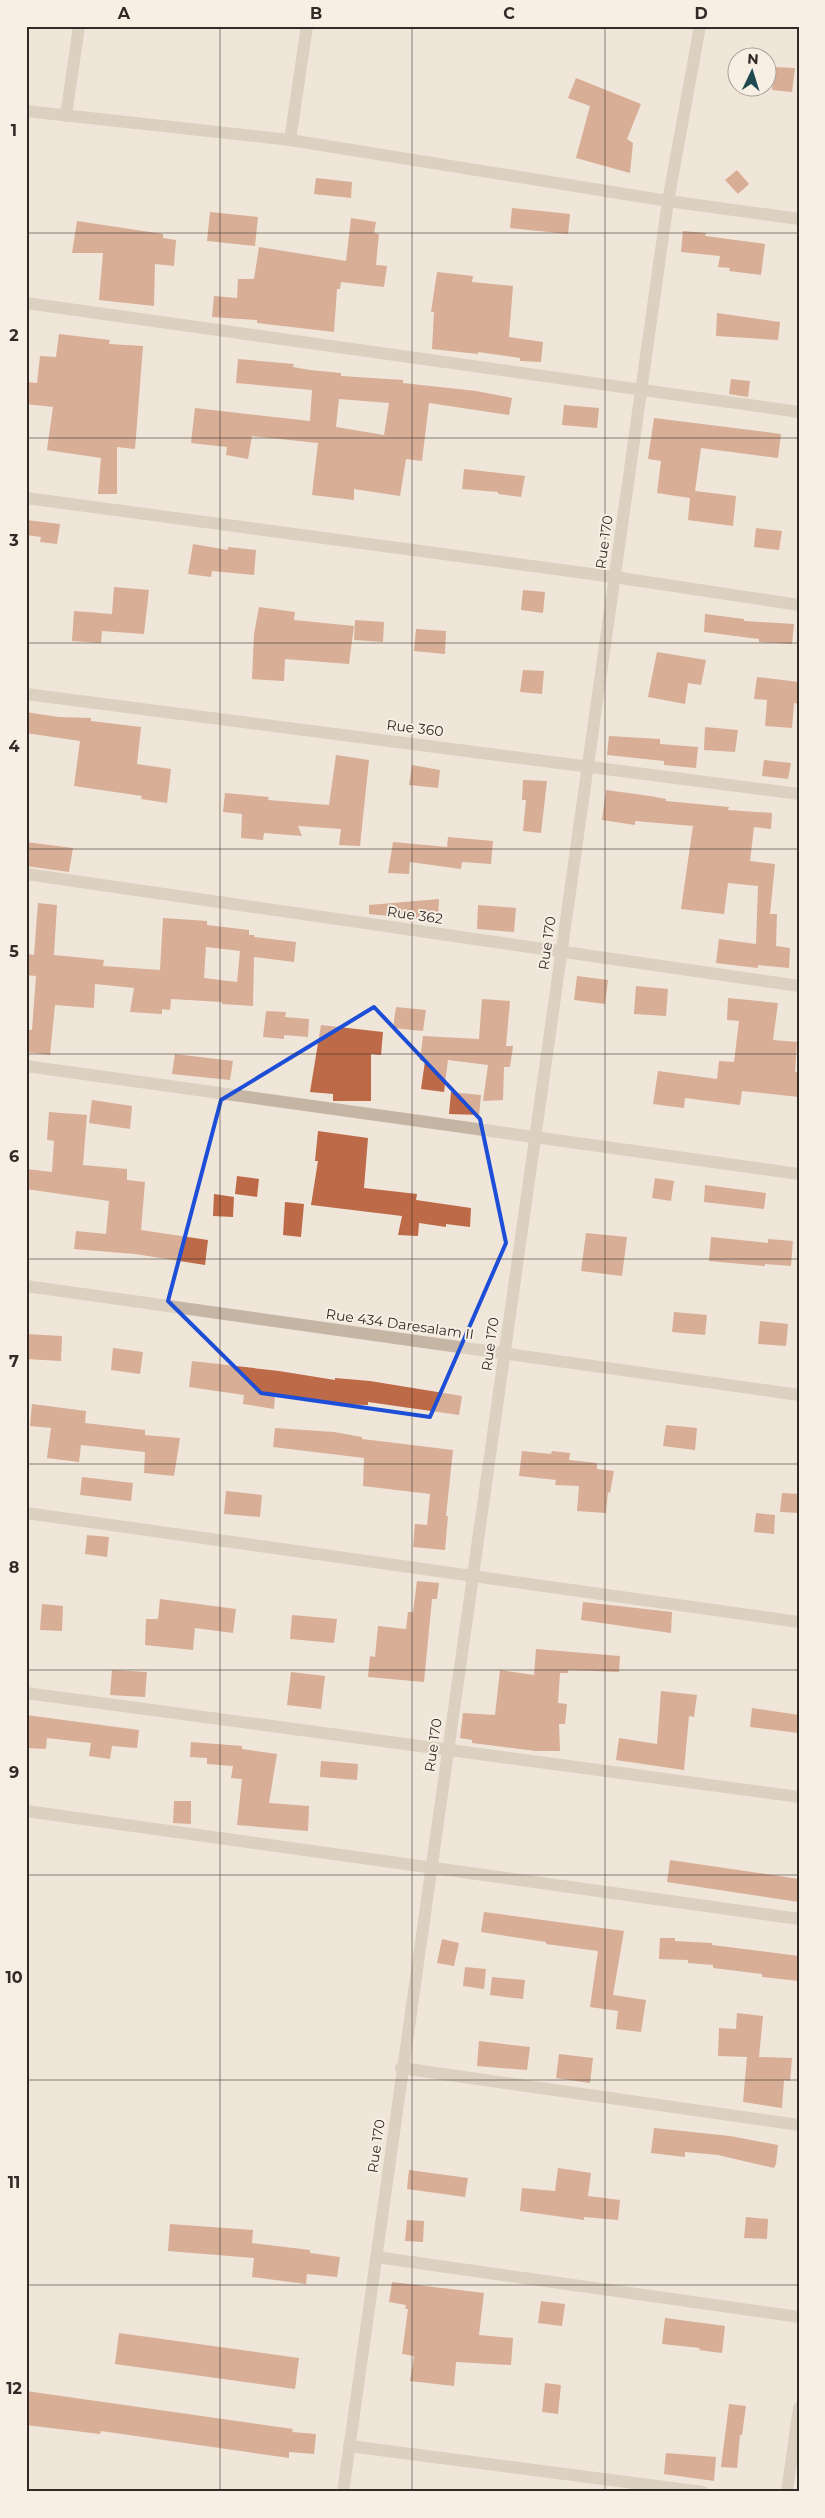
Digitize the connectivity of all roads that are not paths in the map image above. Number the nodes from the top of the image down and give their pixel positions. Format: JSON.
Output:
{"nodes":[{"id":1,"x":79,"y":26,"type":"edge"},
{"id":2,"x":307,"y":26,"type":"edge"},
{"id":3,"x":700,"y":26,"type":"edge"},
{"id":4,"x":26,"y":111,"type":"edge"},
{"id":5,"x":66,"y":116,"type":"junction"},
{"id":6,"x":290,"y":140,"type":"junction"},
{"id":7,"x":668,"y":201,"type":"junction"},
{"id":8,"x":799,"y":219,"type":"edge"},
{"id":9,"x":26,"y":303,"type":"edge"},
{"id":10,"x":641,"y":391,"type":"junction"},
{"id":11,"x":799,"y":412,"type":"edge"},
{"id":12,"x":26,"y":498,"type":"edge"},
{"id":13,"x":614,"y":578,"type":"junction"},
{"id":14,"x":799,"y":605,"type":"edge"},
{"id":15,"x":26,"y":694,"type":"edge"},
{"id":16,"x":588,"y":766,"type":"junction"},
{"id":17,"x":799,"y":794,"type":"edge"},
{"id":18,"x":26,"y":874,"type":"edge"},
{"id":19,"x":561,"y":952,"type":"junction"},
{"id":20,"x":799,"y":986,"type":"edge"},
{"id":21,"x":26,"y":1066,"type":"edge"},
{"id":22,"x":535,"y":1137,"type":"junction"},
{"id":23,"x":799,"y":1174,"type":"edge"},
{"id":24,"x":26,"y":1286,"type":"edge"},
{"id":25,"x":504,"y":1354,"type":"junction"},
{"id":26,"x":799,"y":1395,"type":"edge"},
{"id":27,"x":26,"y":1514,"type":"edge"},
{"id":28,"x":472,"y":1576,"type":"junction"},
{"id":29,"x":799,"y":1622,"type":"edge"},
{"id":30,"x":26,"y":1693,"type":"edge"},
{"id":31,"x":448,"y":1749,"type":"junction"},
{"id":32,"x":799,"y":1797,"type":"edge"},
{"id":33,"x":26,"y":1811,"type":"edge"},
{"id":34,"x":431,"y":1868,"type":"junction"},
{"id":35,"x":799,"y":1919,"type":"edge"},
{"id":36,"x":401,"y":2068,"type":"junction"},
{"id":37,"x":799,"y":2125,"type":"edge"},
{"id":38,"x":376,"y":2257,"type":"junction"},
{"id":39,"x":799,"y":2316,"type":"edge"},
{"id":40,"x":799,"y":2408,"type":"edge"},
{"id":41,"x":349,"y":2446,"type":"junction"},
{"id":42,"x":342,"y":2492,"type":"edge"},
{"id":43,"x":703,"y":2492,"type":"edge"},
{"id":44,"x":787,"y":2492,"type":"edge"}],
"edges":[{"from":1,"to":5,"type":"street"},
{"from":2,"to":6,"type":"street"},
{"from":3,"to":7,"type":"street","name":"Rue 170"},
{"from":4,"to":5,"type":"street"},
{"from":5,"to":6,"type":"street"},
{"from":6,"to":7,"type":"street"},
{"from":7,"to":8,"type":"street"},
{"from":7,"to":10,"type":"street","name":"Rue 170"},
{"from":9,"to":10,"type":"street"},
{"from":10,"to":11,"type":"street"},
{"from":10,"to":13,"type":"street","name":"Rue 170"},
{"from":12,"to":13,"type":"street"},
{"from":13,"to":14,"type":"street"},
{"from":13,"to":16,"type":"street","name":"Rue 170"},
{"from":15,"to":16,"type":"street","name":"Rue 360"},
{"from":16,"to":17,"type":"street","name":"Rue 360"},
{"from":16,"to":19,"type":"street","name":"Rue 170"},
{"from":18,"to":19,"type":"street","name":"Rue 362"},
{"from":19,"to":20,"type":"street","name":"Rue 362"},
{"from":19,"to":22,"type":"street","name":"Rue 170"},
{"from":21,"to":22,"type":"street"},
{"from":22,"to":23,"type":"street"},
{"from":22,"to":25,"type":"street","name":"Rue 170"},
{"from":24,"to":25,"type":"street","name":"Rue 434 Daresalam II"},
{"from":25,"to":26,"type":"street","name":"Rue 434 Daresalam II"},
{"from":25,"to":28,"type":"street","name":"Rue 170"},
{"from":27,"to":28,"type":"street"},
{"from":28,"to":29,"type":"street"},
{"from":28,"to":31,"type":"street","name":"Rue 170"},
{"from":30,"to":31,"type":"street"},
{"from":31,"to":32,"type":"street"},
{"from":31,"to":34,"type":"street","name":"Rue 170"},
{"from":33,"to":34,"type":"street"},
{"from":34,"to":35,"type":"street"},
{"from":34,"to":36,"type":"street","name":"Rue 170"},
{"from":36,"to":37,"type":"street"},
{"from":36,"to":38,"type":"street","name":"Rue 170"},
{"from":38,"to":39,"type":"street"},
{"from":38,"to":41,"type":"street","name":"Rue 170"},
{"from":40,"to":44,"type":"street"},
{"from":41,"to":42,"type":"street","name":"Rue 170"},
{"from":41,"to":43,"type":"street"}]}
